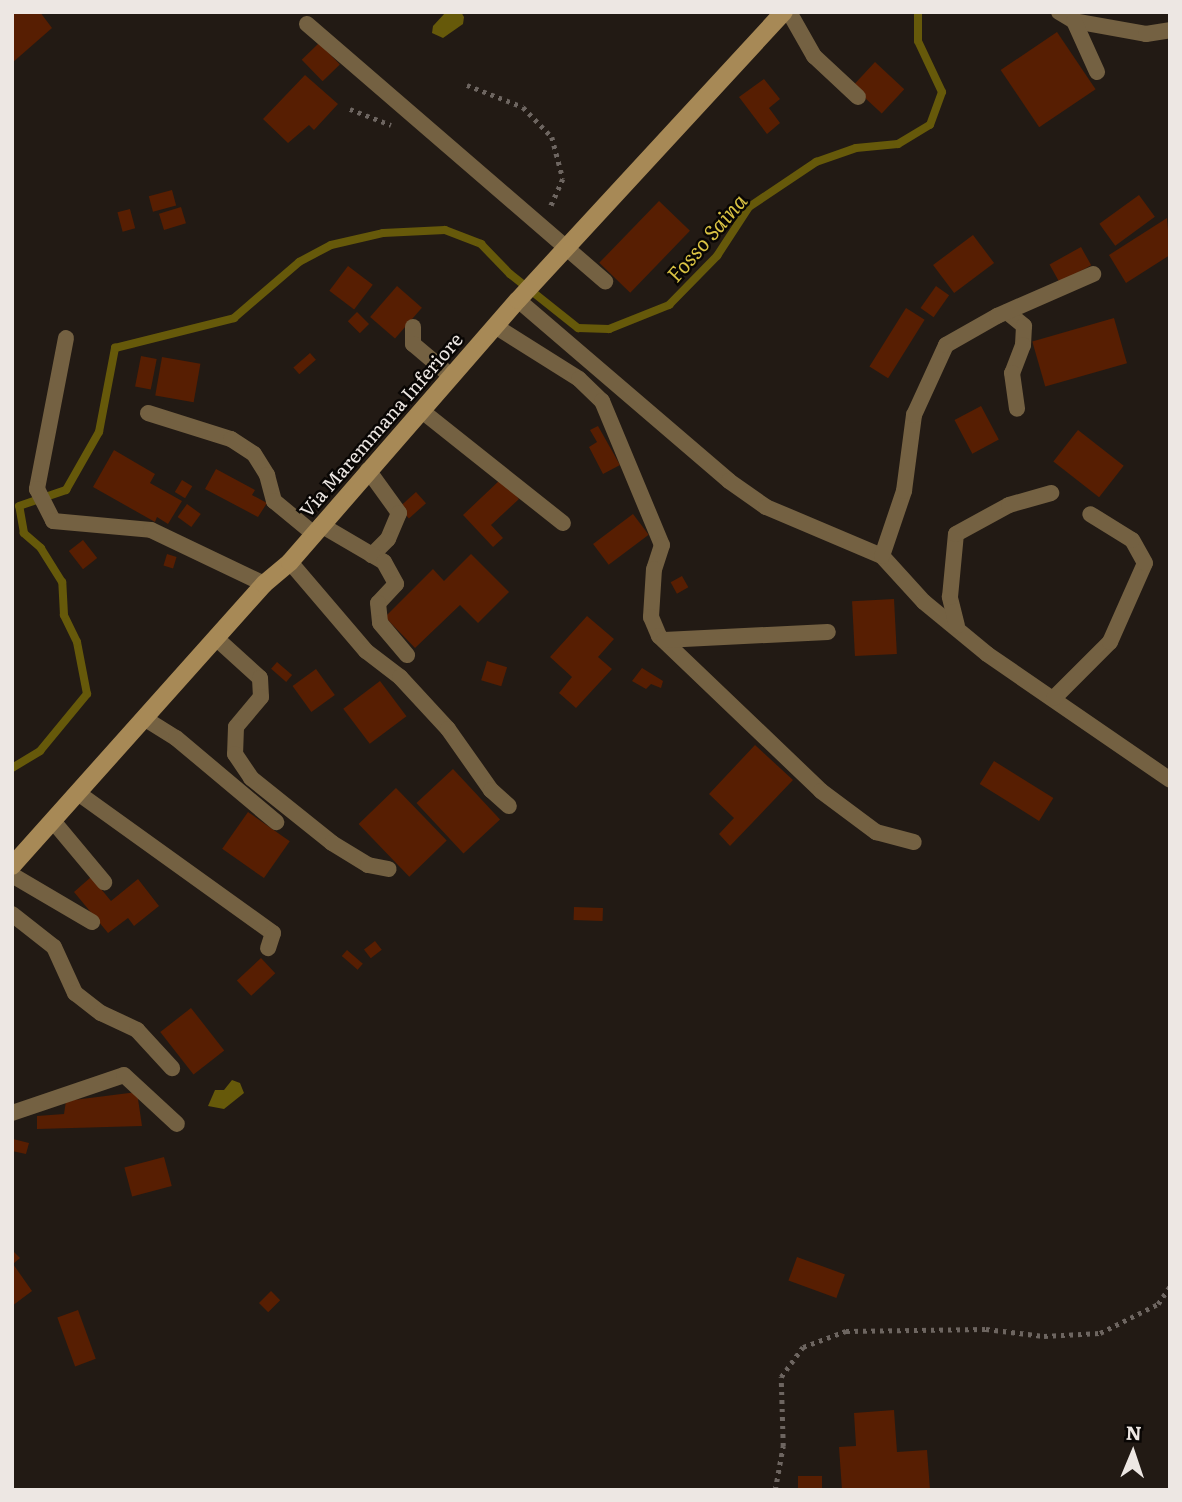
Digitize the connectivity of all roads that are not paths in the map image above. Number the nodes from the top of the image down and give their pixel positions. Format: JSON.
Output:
{"nodes":[{"id":1,"x":1059,"y":12,"type":"edge"},
{"id":2,"x":778,"y":15,"type":"edge"},
{"id":3,"x":1074,"y":21,"type":"junction"},
{"id":4,"x":307,"y":24,"type":"dead end"},
{"id":5,"x":1170,"y":30,"type":"edge"},
{"id":6,"x":1097,"y":72,"type":"dead end"},
{"id":7,"x":858,"y":97,"type":"dead end"},
{"id":8,"x":565,"y":250,"type":"junction"},
{"id":9,"x":1093,"y":274,"type":"dead end"},
{"id":10,"x":605,"y":281,"type":"dead end"},
{"id":11,"x":521,"y":297,"type":"junction"},
{"id":12,"x":1007,"y":312,"type":"junction"},
{"id":13,"x":495,"y":326,"type":"junction"},
{"id":14,"x":413,"y":327,"type":"dead end"},
{"id":15,"x":66,"y":338,"type":"dead end"},
{"id":16,"x":452,"y":377,"type":"junction"},
{"id":17,"x":1017,"y":409,"type":"dead end"},
{"id":18,"x":422,"y":411,"type":"junction"},
{"id":19,"x":148,"y":413,"type":"dead end"},
{"id":20,"x":368,"y":470,"type":"junction"},
{"id":21,"x":1051,"y":493,"type":"dead end"},
{"id":22,"x":1090,"y":514,"type":"dead end"},
{"id":23,"x":563,"y":523,"type":"dead end"},
{"id":24,"x":318,"y":529,"type":"junction"},
{"id":25,"x":372,"y":555,"type":"junction"},
{"id":26,"x":882,"y":556,"type":"junction"},
{"id":27,"x":290,"y":562,"type":"junction"},
{"id":28,"x":264,"y":584,"type":"junction"},
{"id":29,"x":957,"y":626,"type":"junction"},
{"id":30,"x":828,"y":632,"type":"dead end"},
{"id":31,"x":217,"y":639,"type":"junction"},
{"id":32,"x":664,"y":640,"type":"junction"},
{"id":33,"x":407,"y":655,"type":"dead end"},
{"id":34,"x":1054,"y":698,"type":"junction"},
{"id":35,"x":147,"y":720,"type":"junction"},
{"id":36,"x":1170,"y":780,"type":"edge"},
{"id":37,"x":78,"y":793,"type":"junction"},
{"id":38,"x":509,"y":806,"type":"dead end"},
{"id":39,"x":53,"y":821,"type":"junction"},
{"id":40,"x":276,"y":822,"type":"dead end"},
{"id":41,"x":914,"y":842,"type":"dead end"},
{"id":42,"x":12,"y":866,"type":"edge"},
{"id":43,"x":389,"y":869,"type":"dead end"},
{"id":44,"x":12,"y":876,"type":"edge"},
{"id":45,"x":104,"y":882,"type":"dead end"},
{"id":46,"x":12,"y":914,"type":"edge"},
{"id":47,"x":92,"y":922,"type":"dead end"},
{"id":48,"x":268,"y":948,"type":"dead end"},
{"id":49,"x":172,"y":1068,"type":"dead end"},
{"id":50,"x":12,"y":1113,"type":"edge"},
{"id":51,"x":177,"y":1124,"type":"dead end"}],
"edges":[{"from":1,"to":3,"type":"lane"},
{"from":2,"to":7,"type":"lane"},
{"from":2,"to":8,"type":"main road","name":"Via Maremmana Inferiore"},
{"from":3,"to":5,"type":"lane"},
{"from":3,"to":6,"type":"lane"},
{"from":4,"to":8,"type":"lane"},
{"from":8,"to":10,"type":"lane"},
{"from":8,"to":11,"type":"main road","name":"Via Maremmana Inferiore"},
{"from":9,"to":12,"type":"lane"},
{"from":11,"to":13,"type":"main road","name":"Via Maremmana Inferiore"},
{"from":11,"to":26,"type":"lane"},
{"from":12,"to":17,"type":"lane"},
{"from":12,"to":26,"type":"lane"},
{"from":13,"to":16,"type":"main road","name":"Via Maremmana Inferiore"},
{"from":13,"to":32,"type":"lane"},
{"from":14,"to":16,"type":"lane"},
{"from":15,"to":28,"type":"lane"},
{"from":16,"to":18,"type":"main road","name":"Via Maremmana Inferiore"},
{"from":18,"to":20,"type":"main road","name":"Via Maremmana Inferiore"},
{"from":18,"to":23,"type":"lane"},
{"from":19,"to":24,"type":"lane"},
{"from":20,"to":24,"type":"main road","name":"Via Maremmana Inferiore"},
{"from":20,"to":25,"type":"lane"},
{"from":21,"to":29,"type":"lane"},
{"from":22,"to":34,"type":"lane"},
{"from":24,"to":25,"type":"lane"},
{"from":24,"to":27,"type":"main road","name":"Via Maremmana Inferiore"},
{"from":25,"to":33,"type":"lane"},
{"from":26,"to":29,"type":"lane"},
{"from":27,"to":28,"type":"main road","name":"Via Maremmana Inferiore"},
{"from":27,"to":38,"type":"lane"},
{"from":28,"to":31,"type":"main road","name":"Via Maremmana Inferiore"},
{"from":29,"to":34,"type":"lane"},
{"from":30,"to":32,"type":"lane"},
{"from":31,"to":35,"type":"main road","name":"Via Maremmana Inferiore"},
{"from":31,"to":43,"type":"lane"},
{"from":32,"to":41,"type":"lane"},
{"from":34,"to":36,"type":"lane"},
{"from":35,"to":37,"type":"main road","name":"Via Maremmana Inferiore"},
{"from":35,"to":40,"type":"lane"},
{"from":37,"to":39,"type":"main road","name":"Via Maremmana Inferiore"},
{"from":37,"to":48,"type":"lane"},
{"from":39,"to":42,"type":"main road","name":"Via Maremmana Inferiore"},
{"from":39,"to":45,"type":"lane"},
{"from":44,"to":47,"type":"lane"},
{"from":46,"to":49,"type":"lane"},
{"from":50,"to":51,"type":"lane"}]}
